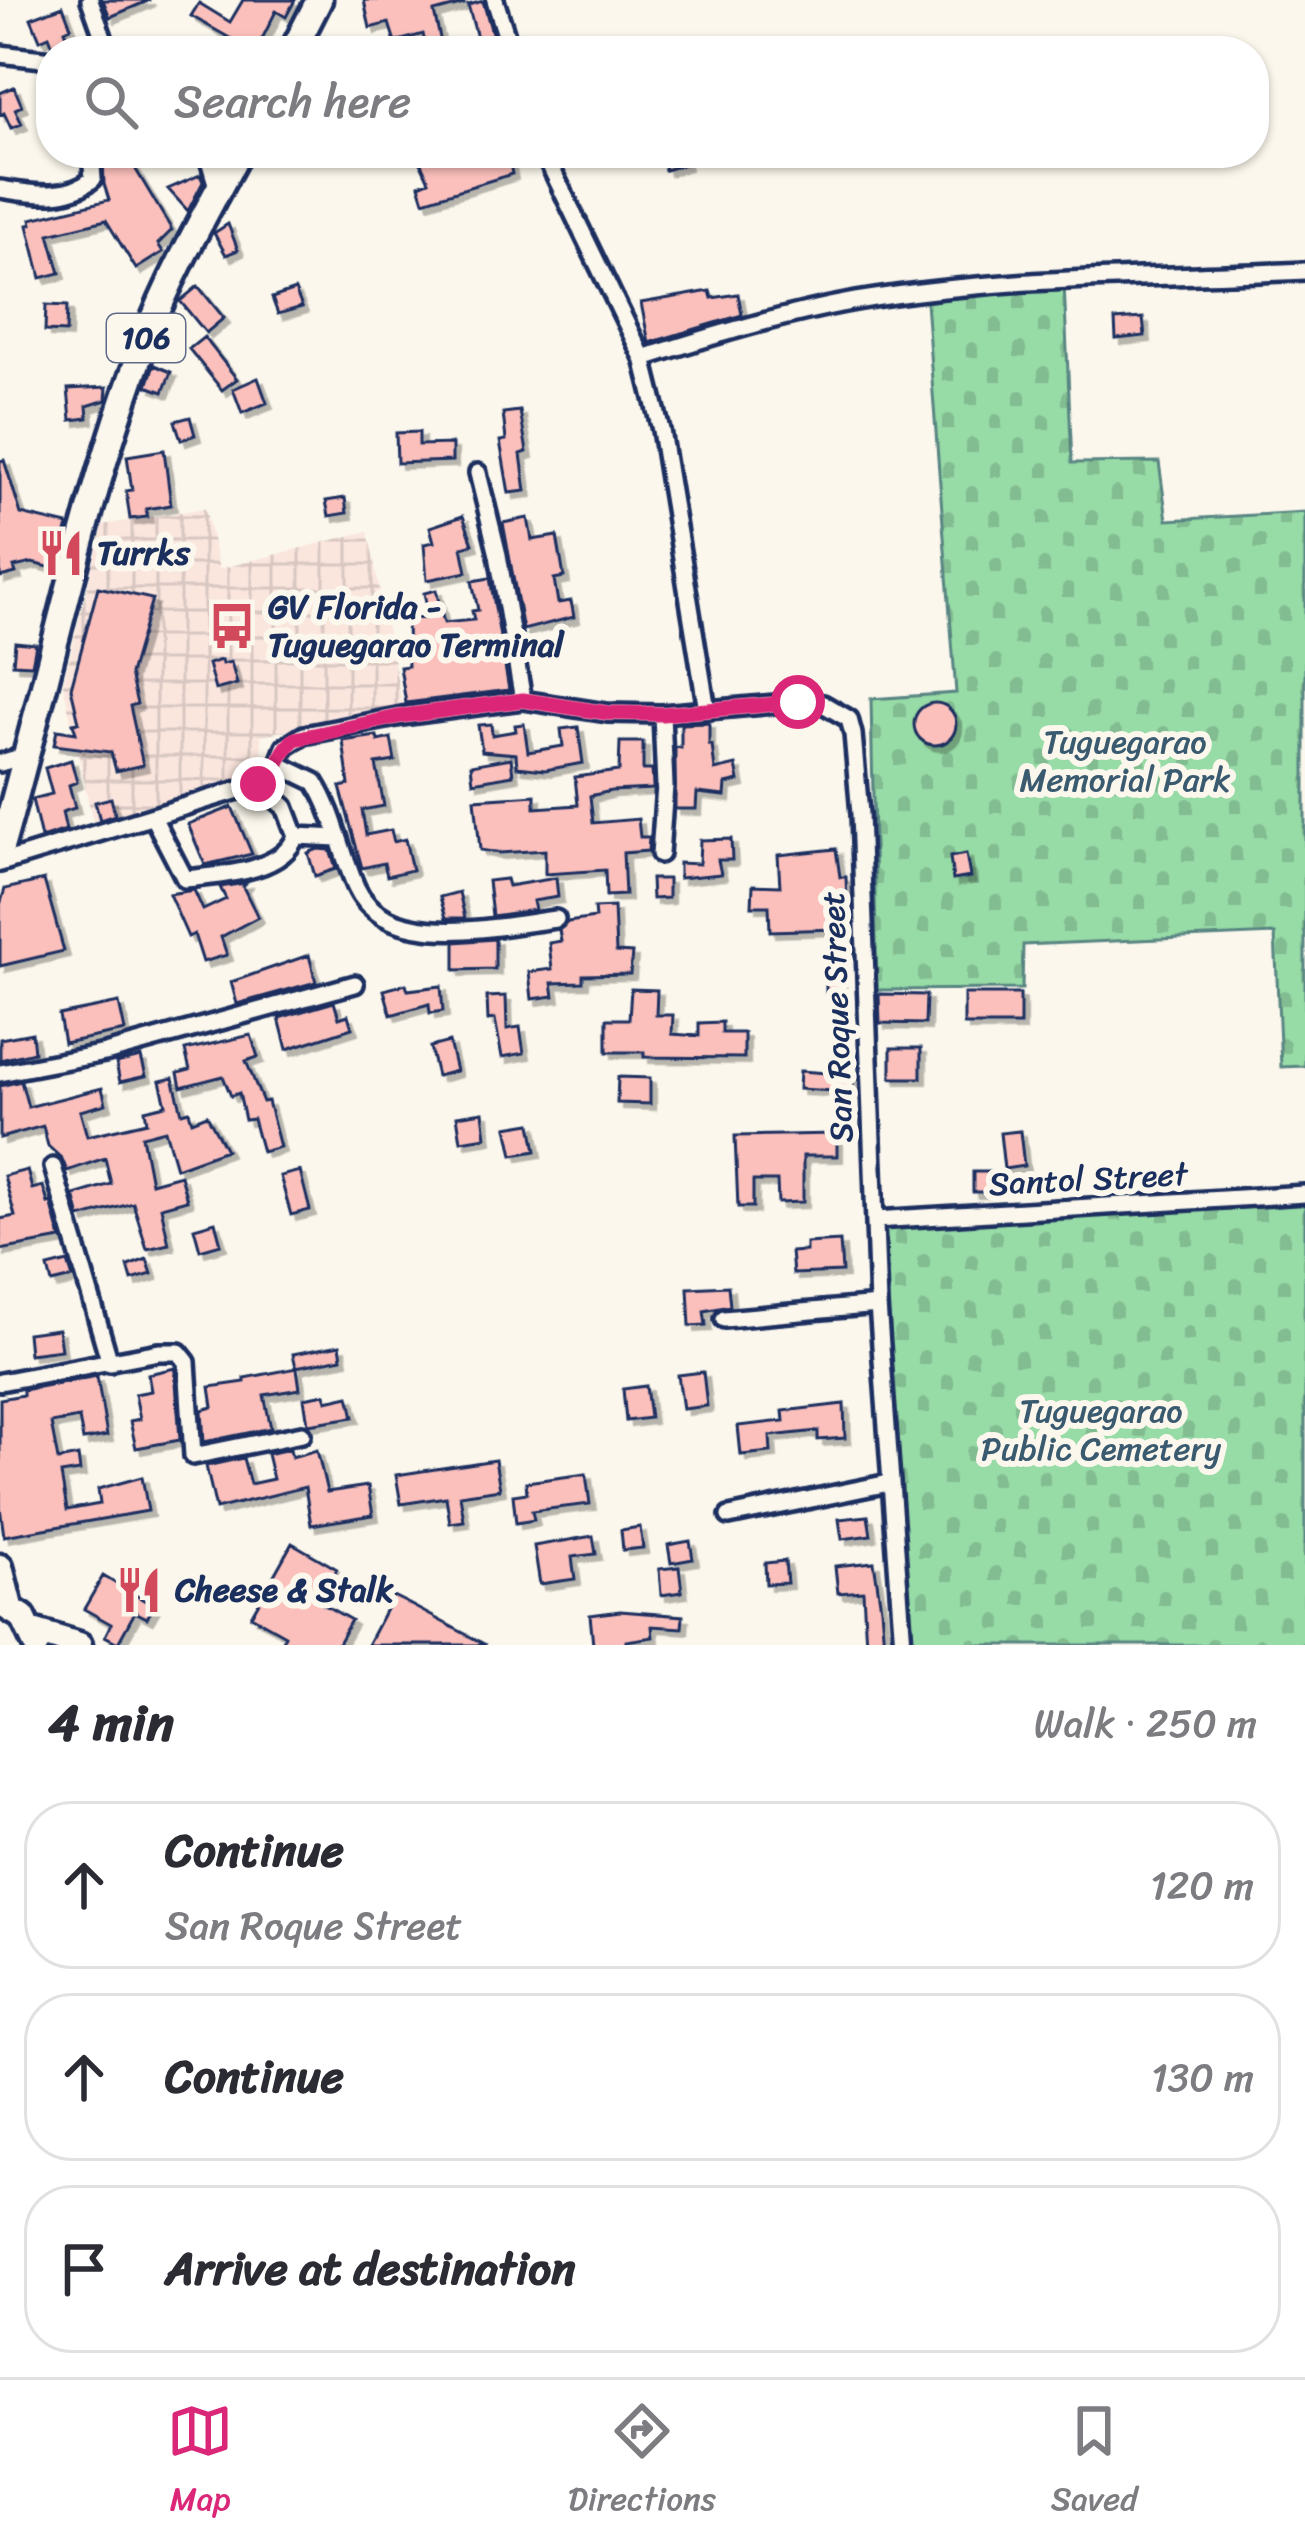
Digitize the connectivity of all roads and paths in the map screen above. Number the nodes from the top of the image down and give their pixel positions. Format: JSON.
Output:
{"nodes":[{"id":1,"x":90,"y":0,"type":"edge"},
{"id":2,"x":319,"y":0,"type":"edge"},
{"id":3,"x":495,"y":0,"type":"edge"},
{"id":4,"x":103,"y":36,"type":"edge"},
{"id":5,"x":301,"y":36,"type":"edge"},
{"id":6,"x":506,"y":36,"type":"edge"},
{"id":7,"x":0,"y":54,"type":"edge"},
{"id":8,"x":36,"y":58,"type":"edge"},
{"id":9,"x":92,"y":168,"type":"edge"},
{"id":10,"x":211,"y":168,"type":"edge"},
{"id":11,"x":230,"y":168,"type":"edge"},
{"id":12,"x":551,"y":168,"type":"edge"},
{"id":13,"x":0,"y":189,"type":"edge"},
{"id":14,"x":218,"y":190,"type":"junction"},
{"id":15,"x":1305,"y":271,"type":"edge"},
{"id":16,"x":643,"y":358,"type":"junction"},
{"id":17,"x":478,"y":473,"type":"dead end"},
{"id":18,"x":523,"y":700,"type":"junction"},
{"id":19,"x":707,"y":710,"type":"junction"},
{"id":20,"x":662,"y":714,"type":"junction"},
{"id":21,"x":28,"y":755,"type":"junction"},
{"id":22,"x":0,"y":763,"type":"edge"},
{"id":23,"x":280,"y":765,"type":"junction"},
{"id":24,"x":258,"y":784,"type":"junction"},
{"id":25,"x":154,"y":819,"type":"junction"},
{"id":26,"x":296,"y":836,"type":"junction"},
{"id":27,"x":338,"y":838,"type":"junction"},
{"id":28,"x":0,"y":851,"type":"edge"},
{"id":29,"x":660,"y":854,"type":"dead end"},
{"id":30,"x":0,"y":863,"type":"edge"},
{"id":31,"x":556,"y":919,"type":"dead end"},
{"id":32,"x":355,"y":983,"type":"dead end"},
{"id":33,"x":0,"y":1073,"type":"edge"},
{"id":34,"x":53,"y":1167,"type":"dead end"},
{"id":35,"x":1305,"y":1194,"type":"edge"},
{"id":36,"x":874,"y":1220,"type":"junction"},
{"id":37,"x":878,"y":1305,"type":"junction"},
{"id":38,"x":724,"y":1319,"type":"dead end"},
{"id":39,"x":110,"y":1363,"type":"junction"},
{"id":40,"x":0,"y":1382,"type":"edge"},
{"id":41,"x":302,"y":1434,"type":"dead end"},
{"id":42,"x":889,"y":1483,"type":"junction"},
{"id":43,"x":729,"y":1516,"type":"dead end"},
{"id":44,"x":0,"y":1567,"type":"edge"},
{"id":45,"x":5,"y":1605,"type":"edge"},
{"id":46,"x":34,"y":1638,"type":"edge"},
{"id":47,"x":79,"y":1645,"type":"edge"},
{"id":48,"x":903,"y":1645,"type":"edge"}],
"edges":[{"from":1,"to":4,"type":"street"},
{"from":2,"to":5,"type":"highway"},
{"from":3,"to":6,"type":"street"},
{"from":7,"to":8,"type":"street"},
{"from":9,"to":13,"type":"street"},
{"from":10,"to":14,"type":"street"},
{"from":11,"to":14,"type":"highway","number":"106"},
{"from":12,"to":16,"type":"street"},
{"from":14,"to":21,"type":"highway","number":"106"},
{"from":15,"to":16,"type":"street"},
{"from":16,"to":19,"type":"street"},
{"from":17,"to":18,"type":"street"},
{"from":18,"to":20,"type":"street","name":"San Roque Street"},
{"from":18,"to":23,"type":"street","name":"San Roque Street"},
{"from":19,"to":20,"type":"street","name":"San Roque Street"},
{"from":19,"to":36,"type":"street","name":"San Roque Street"},
{"from":20,"to":29,"type":"street"},
{"from":21,"to":22,"type":"street"},
{"from":21,"to":28,"type":"highway","number":"106"},
{"from":23,"to":24,"type":"street","name":"San Roque Street"},
{"from":23,"to":27,"type":"street"},
{"from":24,"to":25,"type":"street"},
{"from":24,"to":26,"type":"street"},
{"from":25,"to":26,"type":"street"},
{"from":25,"to":30,"type":"street"},
{"from":26,"to":27,"type":"street"},
{"from":27,"to":31,"type":"street"},
{"from":32,"to":33,"type":"street"},
{"from":34,"to":39,"type":"street"},
{"from":35,"to":36,"type":"street","name":"Santol Street"},
{"from":36,"to":37,"type":"street","name":"San Roque Street"},
{"from":37,"to":38,"type":"street"},
{"from":37,"to":42,"type":"street","name":"San Roque Street"},
{"from":39,"to":40,"type":"street"},
{"from":39,"to":41,"type":"street"},
{"from":42,"to":43,"type":"street"},
{"from":42,"to":48,"type":"street","name":"San Roque Street"},
{"from":44,"to":45,"type":"highway"},
{"from":45,"to":46,"type":"highway"},
{"from":46,"to":47,"type":"highway"}]}
